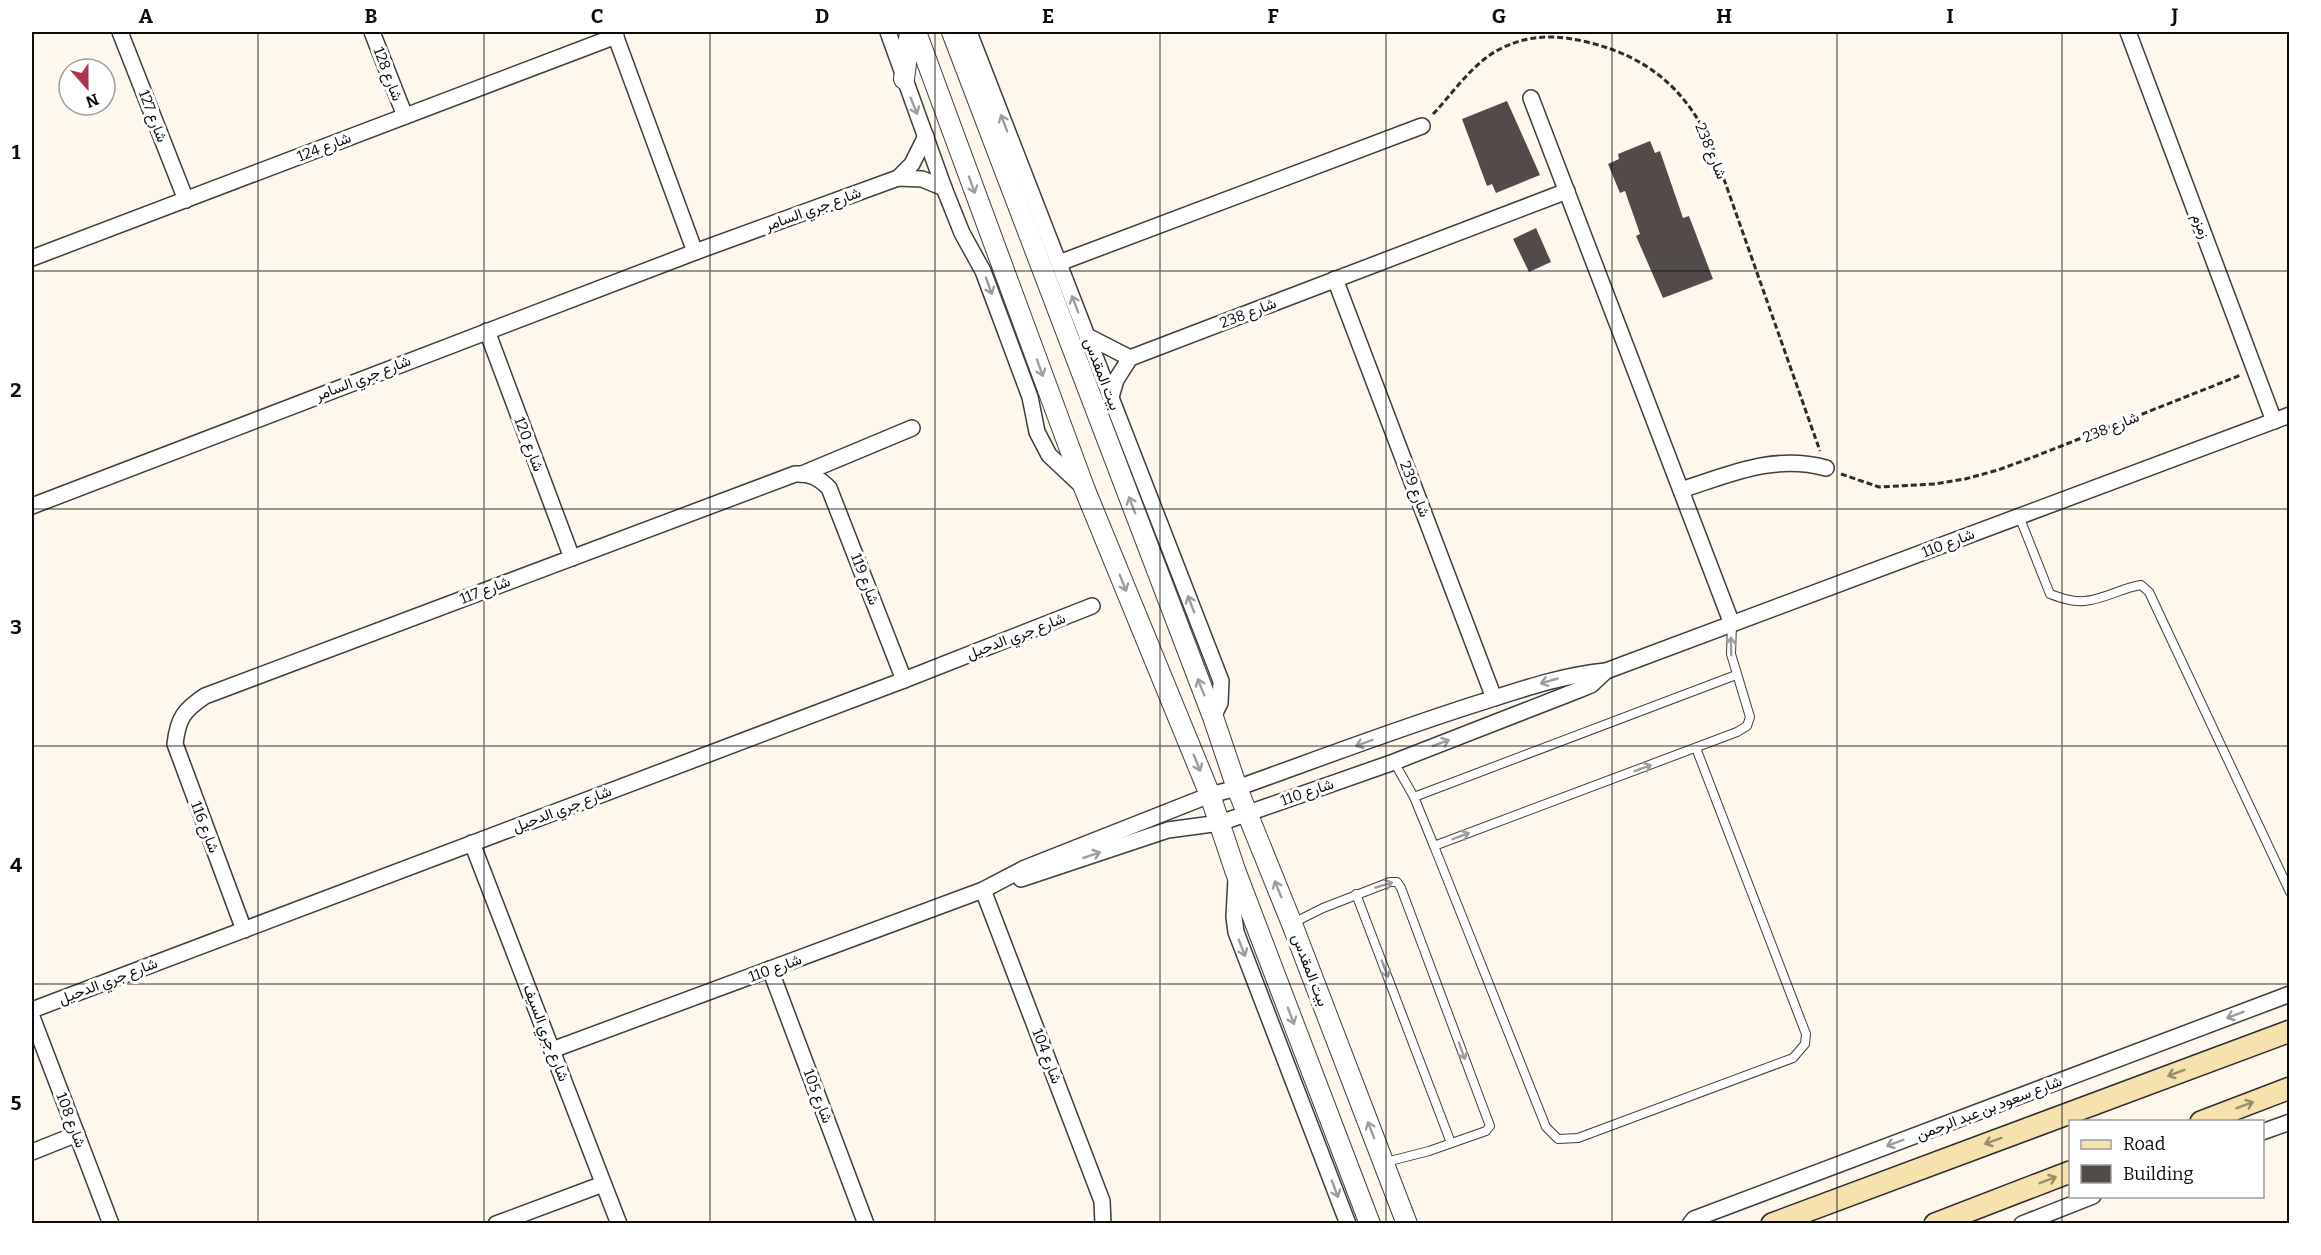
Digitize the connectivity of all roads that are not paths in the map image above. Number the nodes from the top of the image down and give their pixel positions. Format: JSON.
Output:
{"nodes":[{"id":1,"x":120,"y":32,"type":"edge"},
{"id":2,"x":372,"y":32,"type":"edge"},
{"id":3,"x":888,"y":32,"type":"edge"},
{"id":4,"x":910,"y":32,"type":"edge"},
{"id":5,"x":915,"y":32,"type":"edge"},
{"id":6,"x":952,"y":32,"type":"edge"},
{"id":7,"x":969,"y":32,"type":"edge"},
{"id":8,"x":2128,"y":32,"type":"edge"},
{"id":9,"x":615,"y":34,"type":"edge"},
{"id":10,"x":904,"y":79,"type":"junction"},
{"id":11,"x":1531,"y":98,"type":"dead end"},
{"id":12,"x":405,"y":116,"type":"junction"},
{"id":13,"x":1422,"y":126,"type":"road end"},
{"id":14,"x":926,"y":136,"type":"junction"},
{"id":15,"x":898,"y":178,"type":"junction"},
{"id":16,"x":944,"y":188,"type":"junction"},
{"id":17,"x":1567,"y":191,"type":"junction"},
{"id":18,"x":186,"y":200,"type":"junction"},
{"id":19,"x":695,"y":252,"type":"junction"},
{"id":20,"x":32,"y":258,"type":"edge"},
{"id":21,"x":1059,"y":263,"type":"junction"},
{"id":22,"x":1335,"y":279,"type":"junction"},
{"id":23,"x":487,"y":331,"type":"junction"},
{"id":24,"x":1088,"y":336,"type":"junction"},
{"id":25,"x":1130,"y":358,"type":"junction"},
{"id":26,"x":1111,"y":397,"type":"junction"},
{"id":27,"x":2289,"y":415,"type":"edge"},
{"id":28,"x":2274,"y":421,"type":"junction"},
{"id":29,"x":912,"y":428,"type":"dead end"},
{"id":30,"x":1826,"y":468,"type":"road end"},
{"id":31,"x":802,"y":474,"type":"junction"},
{"id":32,"x":1085,"y":490,"type":"junction"},
{"id":33,"x":1681,"y":490,"type":"junction"},
{"id":34,"x":32,"y":506,"type":"edge"},
{"id":35,"x":2019,"y":516,"type":"junction"},
{"id":36,"x":572,"y":558,"type":"junction"},
{"id":37,"x":1092,"y":606,"type":"dead end"},
{"id":38,"x":1732,"y":624,"type":"junction"},
{"id":39,"x":1606,"y":671,"type":"junction"},
{"id":40,"x":1736,"y":675,"type":"junction"},
{"id":41,"x":904,"y":680,"type":"junction"},
{"id":42,"x":1494,"y":698,"type":"junction"},
{"id":43,"x":1213,"y":717,"type":"junction"},
{"id":44,"x":178,"y":723,"type":"joint"},
{"id":45,"x":1696,"y":748,"type":"junction"},
{"id":46,"x":1394,"y":762,"type":"junction"},
{"id":47,"x":1237,"y":788,"type":"junction"},
{"id":48,"x":1210,"y":795,"type":"junction"},
{"id":49,"x":1413,"y":797,"type":"junction"},
{"id":50,"x":1248,"y":813,"type":"junction"},
{"id":51,"x":1220,"y":823,"type":"junction"},
{"id":52,"x":472,"y":843,"type":"junction"},
{"id":53,"x":1434,"y":846,"type":"junction"},
{"id":54,"x":1235,"y":870,"type":"junction"},
{"id":55,"x":990,"y":887,"type":"junction"},
{"id":56,"x":2289,"y":892,"type":"edge"},
{"id":57,"x":1356,"y":894,"type":"junction"},
{"id":58,"x":1292,"y":924,"type":"junction"},
{"id":59,"x":244,"y":930,"type":"junction"},
{"id":60,"x":770,"y":969,"type":"junction"},
{"id":61,"x":2289,"y":994,"type":"edge"},
{"id":62,"x":32,"y":1010,"type":"edge"},
{"id":63,"x":32,"y":1017,"type":"edge"},
{"id":64,"x":2289,"y":1031,"type":"edge"},
{"id":65,"x":552,"y":1050,"type":"junction"},
{"id":66,"x":2289,"y":1088,"type":"edge"},
{"id":67,"x":2206,"y":1120,"type":"edge"},
{"id":68,"x":2289,"y":1122,"type":"edge"},
{"id":69,"x":2264,"y":1131,"type":"edge"},
{"id":70,"x":77,"y":1134,"type":"junction"},
{"id":71,"x":1451,"y":1143,"type":"junction"},
{"id":72,"x":32,"y":1152,"type":"edge"},
{"id":73,"x":1384,"y":1163,"type":"junction"},
{"id":74,"x":2069,"y":1172,"type":"edge"},
{"id":75,"x":603,"y":1184,"type":"junction"},
{"id":76,"x":1864,"y":1189,"type":"junction"},
{"id":77,"x":2090,"y":1198,"type":"edge"},
{"id":78,"x":2025,"y":1223,"type":"edge"},
{"id":79,"x":111,"y":1224,"type":"edge"},
{"id":80,"x":496,"y":1224,"type":"edge"},
{"id":81,"x":619,"y":1224,"type":"edge"},
{"id":82,"x":866,"y":1224,"type":"edge"},
{"id":83,"x":1103,"y":1224,"type":"edge"},
{"id":84,"x":1348,"y":1224,"type":"edge"},
{"id":85,"x":1370,"y":1224,"type":"edge"},
{"id":86,"x":1407,"y":1224,"type":"edge"},
{"id":87,"x":1690,"y":1224,"type":"edge"},
{"id":88,"x":1772,"y":1224,"type":"edge"},
{"id":89,"x":1814,"y":1224,"type":"edge"},
{"id":90,"x":1935,"y":1224,"type":"edge"}],
"edges":[{"from":1,"to":18,"type":"street","name":"شارع 127"},
{"from":2,"to":12,"type":"street","name":"شارع 128"},
{"from":3,"to":10,"type":"street"},
{"from":4,"to":10,"type":"street"},
{"from":5,"to":32,"type":"street","one_way":true},
{"from":43,"to":6,"type":"street","name":"بيت المقدس","one_way":true},
{"from":21,"to":7,"type":"street","name":"بيت المقدس","one_way":true},
{"from":8,"to":28,"type":"street","name":"زمزم"},
{"from":9,"to":12,"type":"street","name":"شارع 124"},
{"from":9,"to":19,"type":"street"},
{"from":10,"to":14,"type":"street","one_way":true},
{"from":11,"to":17,"type":"street"},
{"from":12,"to":18,"type":"street","name":"شارع 124"},
{"from":13,"to":21,"type":"street"},
{"from":14,"to":15,"type":"street"},
{"from":14,"to":16,"type":"street"},
{"from":15,"to":16,"type":"street","name":"شارع جري السامر"},
{"from":15,"to":19,"type":"street","name":"شارع جري السامر"},
{"from":16,"to":32,"type":"street","one_way":true},
{"from":17,"to":22,"type":"street","name":"شارع 238"},
{"from":17,"to":33,"type":"street"},
{"from":18,"to":20,"type":"street","name":"شارع 124"},
{"from":19,"to":23,"type":"street","name":"شارع جري السامر"},
{"from":24,"to":21,"type":"street","name":"بيت المقدس","one_way":true},
{"from":22,"to":25,"type":"street","name":"شارع 238"},
{"from":22,"to":42,"type":"street","name":"شارع 239"},
{"from":23,"to":34,"type":"street","name":"شارع جري السامر"},
{"from":23,"to":36,"type":"street","name":"شارع 120"},
{"from":24,"to":25,"type":"street"},
{"from":24,"to":26,"type":"street","name":"بيت المقدس"},
{"from":25,"to":26,"type":"street"},
{"from":43,"to":26,"type":"street","name":"بيت المقدس","one_way":true},
{"from":27,"to":28,"type":"street","name":"شارع 110"},
{"from":28,"to":35,"type":"street","name":"شارع 110"},
{"from":29,"to":31,"type":"street","name":"شارع 117"},
{"from":30,"to":33,"type":"street"},
{"from":31,"to":36,"type":"street","name":"شارع 117"},
{"from":31,"to":41,"type":"street","name":"شارع 119"},
{"from":32,"to":48,"type":"street","one_way":true},
{"from":33,"to":38,"type":"street"},
{"from":35,"to":38,"type":"street","name":"شارع 110"},
{"from":35,"to":56,"type":"lane"},
{"from":36,"to":44,"type":"street","name":"شارع 117"},
{"from":37,"to":41,"type":"street","name":"شارع جري الدحيل"},
{"from":38,"to":39,"type":"street","name":"شارع 110"},
{"from":40,"to":38,"type":"lane","one_way":true},
{"from":39,"to":42,"type":"street","name":"شارع 110","one_way":true},
{"from":46,"to":39,"type":"street","name":"شارع 110","one_way":true},
{"from":40,"to":45,"type":"lane"},
{"from":40,"to":49,"type":"lane"},
{"from":41,"to":52,"type":"street","name":"شارع جري الدحيل"},
{"from":42,"to":47,"type":"street","name":"شارع 110","one_way":true},
{"from":43,"to":47,"type":"street","name":"بيت المقدس"},
{"from":44,"to":59,"type":"street","name":"شارع 116"},
{"from":53,"to":45,"type":"lane","one_way":true},
{"from":45,"to":53,"type":"lane"},
{"from":46,"to":49,"type":"lane"},
{"from":46,"to":50,"type":"street","name":"شارع 110"},
{"from":47,"to":48,"type":"street","name":"شارع 110"},
{"from":47,"to":50,"type":"street","name":"بيت المقدس"},
{"from":48,"to":51,"type":"street"},
{"from":48,"to":55,"type":"street","name":"شارع 110"},
{"from":49,"to":53,"type":"lane"},
{"from":50,"to":51,"type":"street","name":"شارع 110"},
{"from":58,"to":50,"type":"street","name":"بيت المقدس","one_way":true},
{"from":51,"to":54,"type":"street"},
{"from":55,"to":51,"type":"street","name":"شارع 110","one_way":true},
{"from":52,"to":59,"type":"street","name":"شارع جري الدحيل"},
{"from":52,"to":65,"type":"street","name":"شارع جري السيف"},
{"from":54,"to":84,"type":"street","one_way":true},
{"from":54,"to":85,"type":"street","one_way":true},
{"from":55,"to":60,"type":"street","name":"شارع 110"},
{"from":55,"to":83,"type":"street","name":"شارع 104"},
{"from":57,"to":58,"type":"lane"},
{"from":57,"to":71,"type":"lane","one_way":true},
{"from":57,"to":71,"type":"lane","one_way":true},
{"from":73,"to":58,"type":"street","name":"بيت المقدس","one_way":true},
{"from":59,"to":62,"type":"street","name":"شارع جري الدحيل"},
{"from":60,"to":65,"type":"street","name":"شارع 110"},
{"from":60,"to":82,"type":"street","name":"شارع 105"},
{"from":61,"to":87,"type":"street","name":"شارع سعود بن عبد الرحمن","one_way":true},
{"from":63,"to":70,"type":"street","name":"شارع 108"},
{"from":64,"to":76,"type":"main road","name":"شارع سعود بن عبد الرحمن","one_way":true},
{"from":65,"to":75,"type":"street","name":"شارع جري السيف"},
{"from":67,"to":66,"type":"main road","one_way":true},
{"from":68,"to":69,"type":"street"},
{"from":70,"to":72,"type":"street"},
{"from":70,"to":79,"type":"street","name":"شارع 108"},
{"from":71,"to":73,"type":"lane"},
{"from":73,"to":86,"type":"street","name":"بيت المقدس"},
{"from":90,"to":74,"type":"main road","one_way":true},
{"from":75,"to":80,"type":"street"},
{"from":75,"to":81,"type":"street","name":"شارع جري السيف"},
{"from":76,"to":88,"type":"main road","name":"شارع سعود بن عبد الرحمن"},
{"from":76,"to":89,"type":"main road"},
{"from":77,"to":78,"type":"street"}]}
